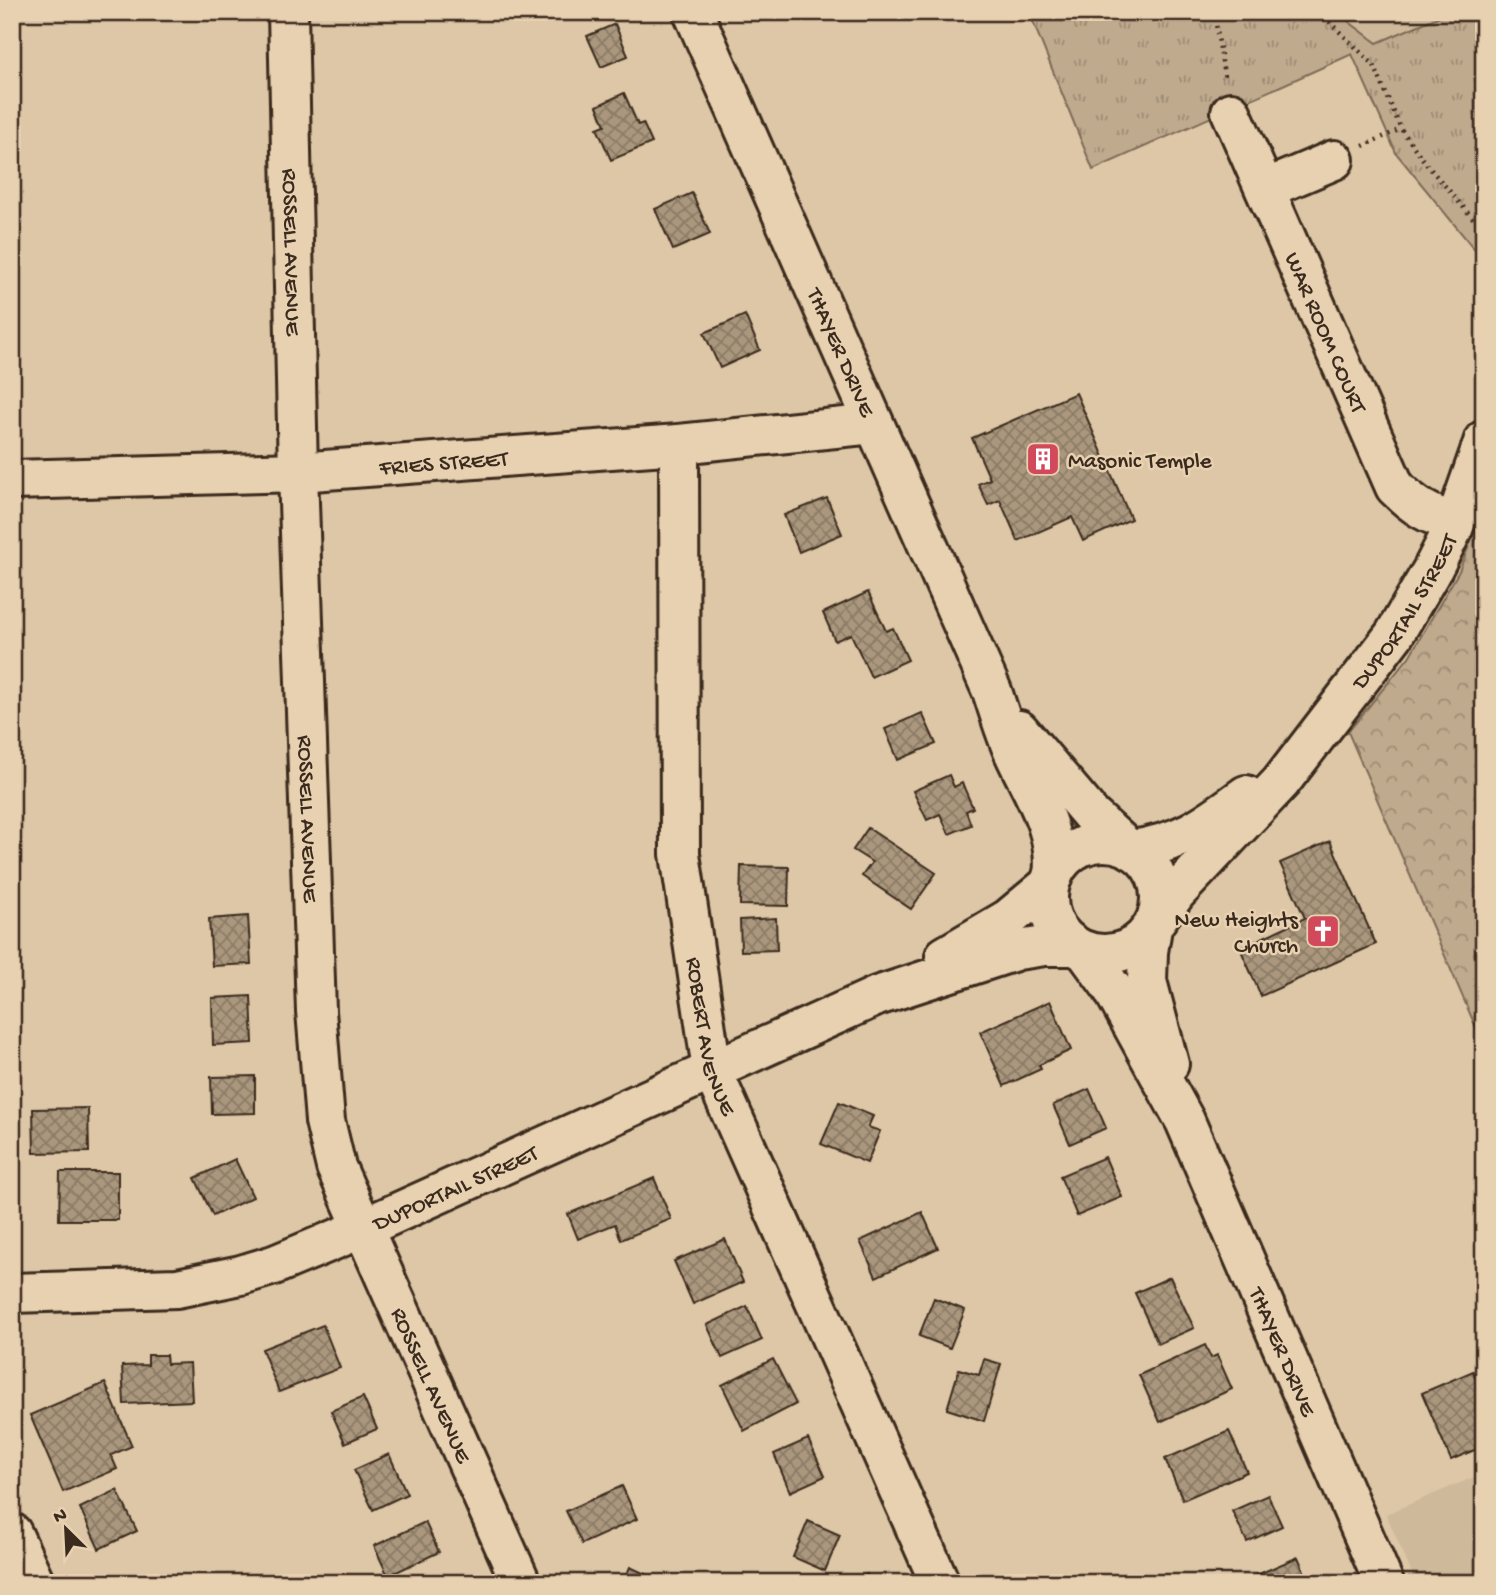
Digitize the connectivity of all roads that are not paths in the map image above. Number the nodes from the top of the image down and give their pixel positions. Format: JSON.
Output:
{"nodes":[{"id":1,"x":288,"y":12,"type":"edge"},
{"id":2,"x":694,"y":12,"type":"edge"},
{"id":3,"x":1231,"y":112,"type":"road end"},
{"id":4,"x":1334,"y":160,"type":"road end"},
{"id":5,"x":1265,"y":189,"type":"junction"},
{"id":6,"x":874,"y":424,"type":"junction"},
{"id":7,"x":1484,"y":440,"type":"edge"},
{"id":8,"x":679,"y":444,"type":"junction"},
{"id":9,"x":298,"y":472,"type":"junction"},
{"id":10,"x":12,"y":480,"type":"edge"},
{"id":11,"x":1455,"y":523,"type":"junction"},
{"id":12,"x":992,"y":691,"type":"junction"},
{"id":13,"x":1346,"y":699,"type":"junction"},
{"id":14,"x":1128,"y":847,"type":"junction"},
{"id":15,"x":1051,"y":880,"type":"junction"},
{"id":16,"x":1155,"y":923,"type":"junction"},
{"id":17,"x":1080,"y":948,"type":"junction"},
{"id":18,"x":877,"y":996,"type":"junction"},
{"id":19,"x":712,"y":1070,"type":"junction"},
{"id":20,"x":1185,"y":1121,"type":"junction"},
{"id":21,"x":363,"y":1228,"type":"junction"},
{"id":22,"x":12,"y":1293,"type":"edge"},
{"id":23,"x":12,"y":1533,"type":"edge"},
{"id":24,"x":35,"y":1583,"type":"edge"},
{"id":25,"x":522,"y":1583,"type":"edge"},
{"id":26,"x":940,"y":1583,"type":"edge"},
{"id":27,"x":1384,"y":1583,"type":"edge"}],
"edges":[{"from":1,"to":9,"type":"street","name":"ROSSELL AVENUE"},
{"from":2,"to":6,"type":"street","name":"THAYER DRIVE"},
{"from":3,"to":5,"type":"street","name":"WAR ROOM COURT"},
{"from":4,"to":5,"type":"street"},
{"from":5,"to":11,"type":"street","name":"WAR ROOM COURT"},
{"from":6,"to":8,"type":"street","name":"FRIES STREET"},
{"from":6,"to":12,"type":"street","name":"THAYER DRIVE"},
{"from":7,"to":11,"type":"street","name":"DUPORTAIL STREET"},
{"from":8,"to":9,"type":"street","name":"FRIES STREET"},
{"from":8,"to":19,"type":"street","name":"ROBERT AVENUE"},
{"from":9,"to":10,"type":"street","name":"FRIES STREET"},
{"from":9,"to":21,"type":"street","name":"ROSSELL AVENUE"},
{"from":11,"to":13,"type":"street","name":"DUPORTAIL STREET"},
{"from":12,"to":14,"type":"street","name":"THAYER DRIVE"},
{"from":12,"to":15,"type":"street","name":"THAYER DRIVE"},
{"from":13,"to":14,"type":"street","name":"DUPORTAIL STREET"},
{"from":13,"to":16,"type":"street","name":"DUPORTAIL STREET"},
{"from":14,"to":15,"type":"street"},
{"from":14,"to":16,"type":"street"},
{"from":15,"to":17,"type":"street"},
{"from":15,"to":18,"type":"street","name":"DUPORTAIL STREET"},
{"from":16,"to":17,"type":"street"},
{"from":16,"to":20,"type":"street","name":"THAYER DRIVE"},
{"from":17,"to":18,"type":"street","name":"DUPORTAIL STREET"},
{"from":17,"to":20,"type":"street","name":"THAYER DRIVE"},
{"from":18,"to":19,"type":"street","name":"DUPORTAIL STREET"},
{"from":19,"to":21,"type":"street","name":"DUPORTAIL STREET"},
{"from":19,"to":26,"type":"street","name":"ROBERT AVENUE"},
{"from":20,"to":27,"type":"street","name":"THAYER DRIVE"},
{"from":21,"to":22,"type":"street","name":"DUPORTAIL STREET"},
{"from":21,"to":25,"type":"street","name":"ROSSELL AVENUE"},
{"from":23,"to":24,"type":"street"}]}
